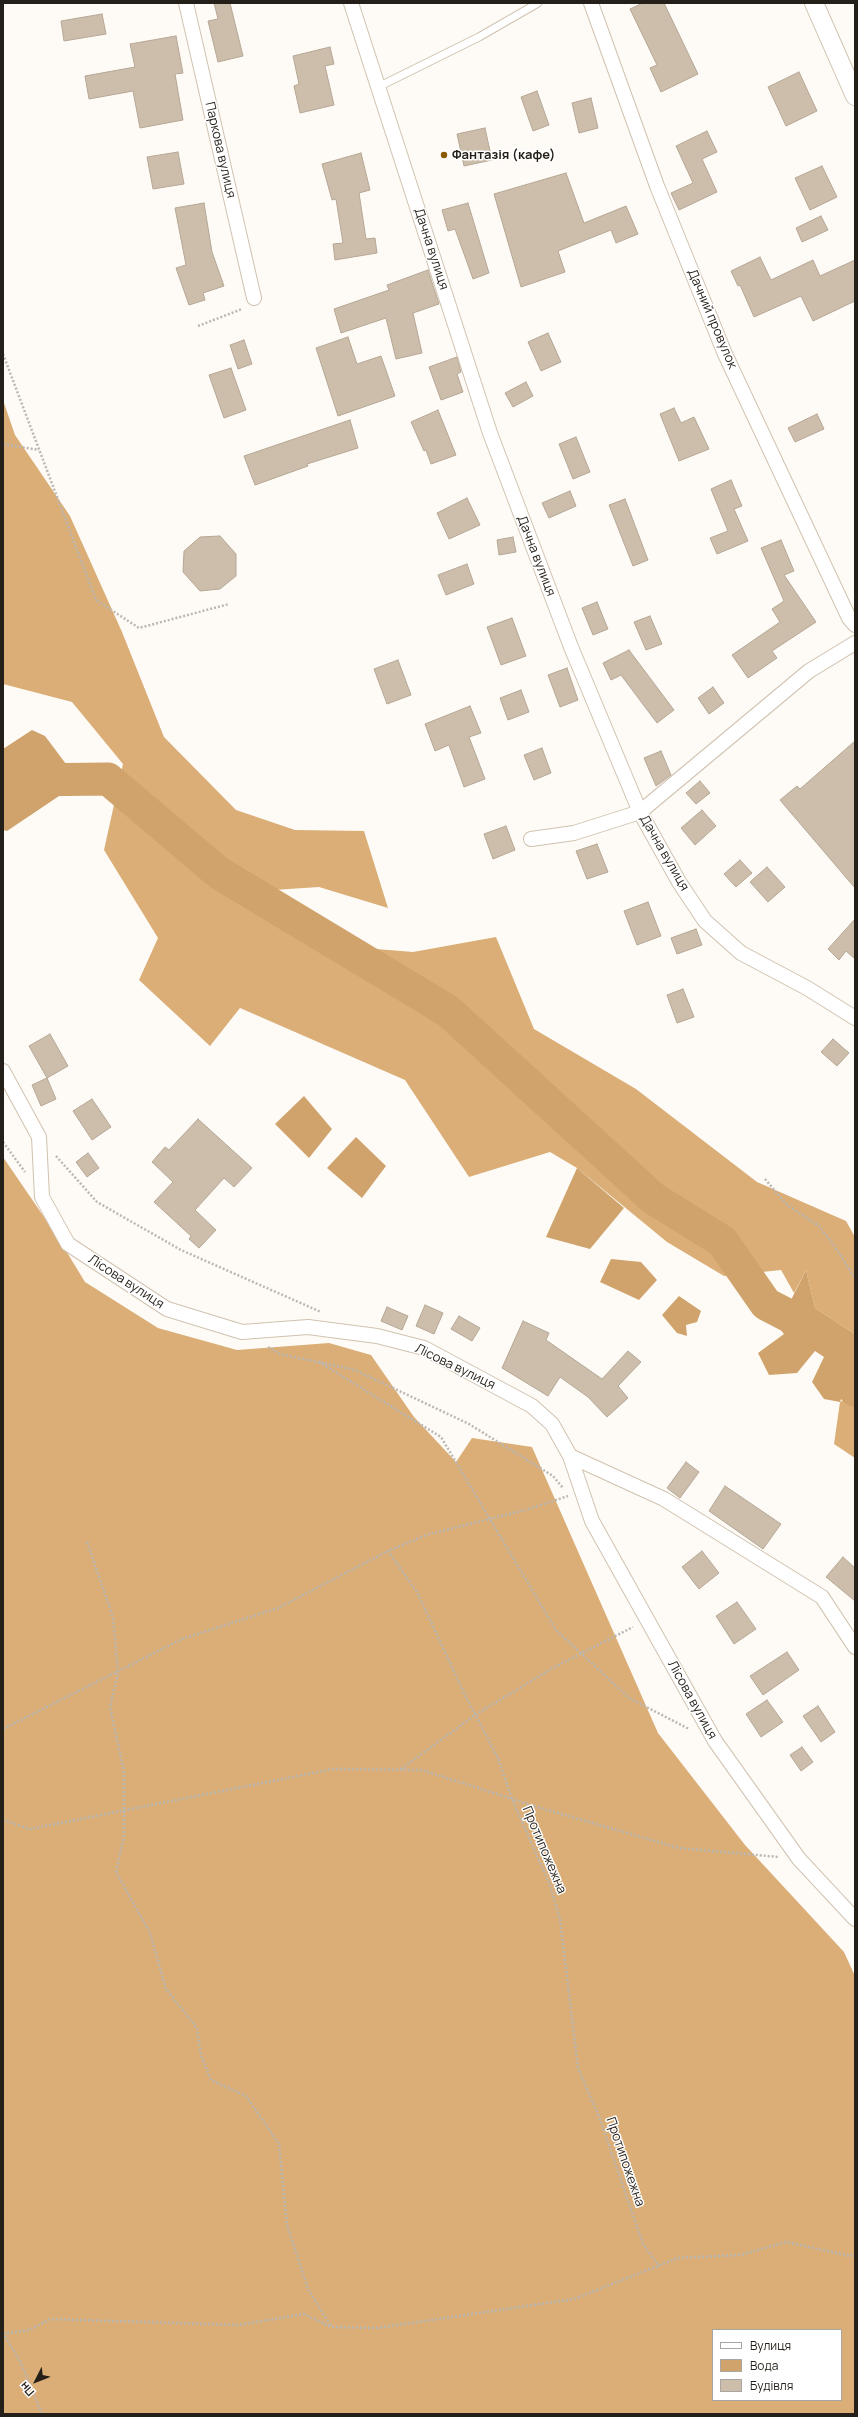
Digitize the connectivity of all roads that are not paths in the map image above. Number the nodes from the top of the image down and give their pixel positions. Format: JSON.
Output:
{"nodes":[{"id":1,"x":186,"y":3,"type":"edge"},
{"id":2,"x":351,"y":3,"type":"edge"},
{"id":3,"x":538,"y":3,"type":"edge"},
{"id":4,"x":591,"y":3,"type":"edge"},
{"id":5,"x":814,"y":3,"type":"edge"},
{"id":6,"x":378,"y":87,"type":"junction"},
{"id":7,"x":855,"y":96,"type":"edge"},
{"id":8,"x":254,"y":298,"type":"road end"},
{"id":9,"x":855,"y":625,"type":"edge"},
{"id":10,"x":855,"y":642,"type":"edge"},
{"id":11,"x":640,"y":812,"type":"junction"},
{"id":12,"x":531,"y":839,"type":"dead end"},
{"id":13,"x":855,"y":1018,"type":"edge"},
{"id":14,"x":3,"y":1071,"type":"edge"},
{"id":15,"x":570,"y":1456,"type":"junction"},
{"id":16,"x":855,"y":1647,"type":"edge"},
{"id":17,"x":855,"y":1919,"type":"edge"}],
"edges":[{"from":1,"to":8,"type":"street","name":"Паркова вулиця"},
{"from":2,"to":6,"type":"street","name":"Дачна вулиця"},
{"from":3,"to":6,"type":"lane"},
{"from":4,"to":9,"type":"street","name":"Дачний провулок"},
{"from":5,"to":7,"type":"street"},
{"from":6,"to":11,"type":"street","name":"Дачна вулиця"},
{"from":10,"to":11,"type":"street"},
{"from":11,"to":12,"type":"street"},
{"from":11,"to":13,"type":"street","name":"Дачна вулиця"},
{"from":14,"to":15,"type":"street","name":"Лісова вулиця"},
{"from":15,"to":16,"type":"street"},
{"from":15,"to":17,"type":"street","name":"Лісова вулиця"}]}
